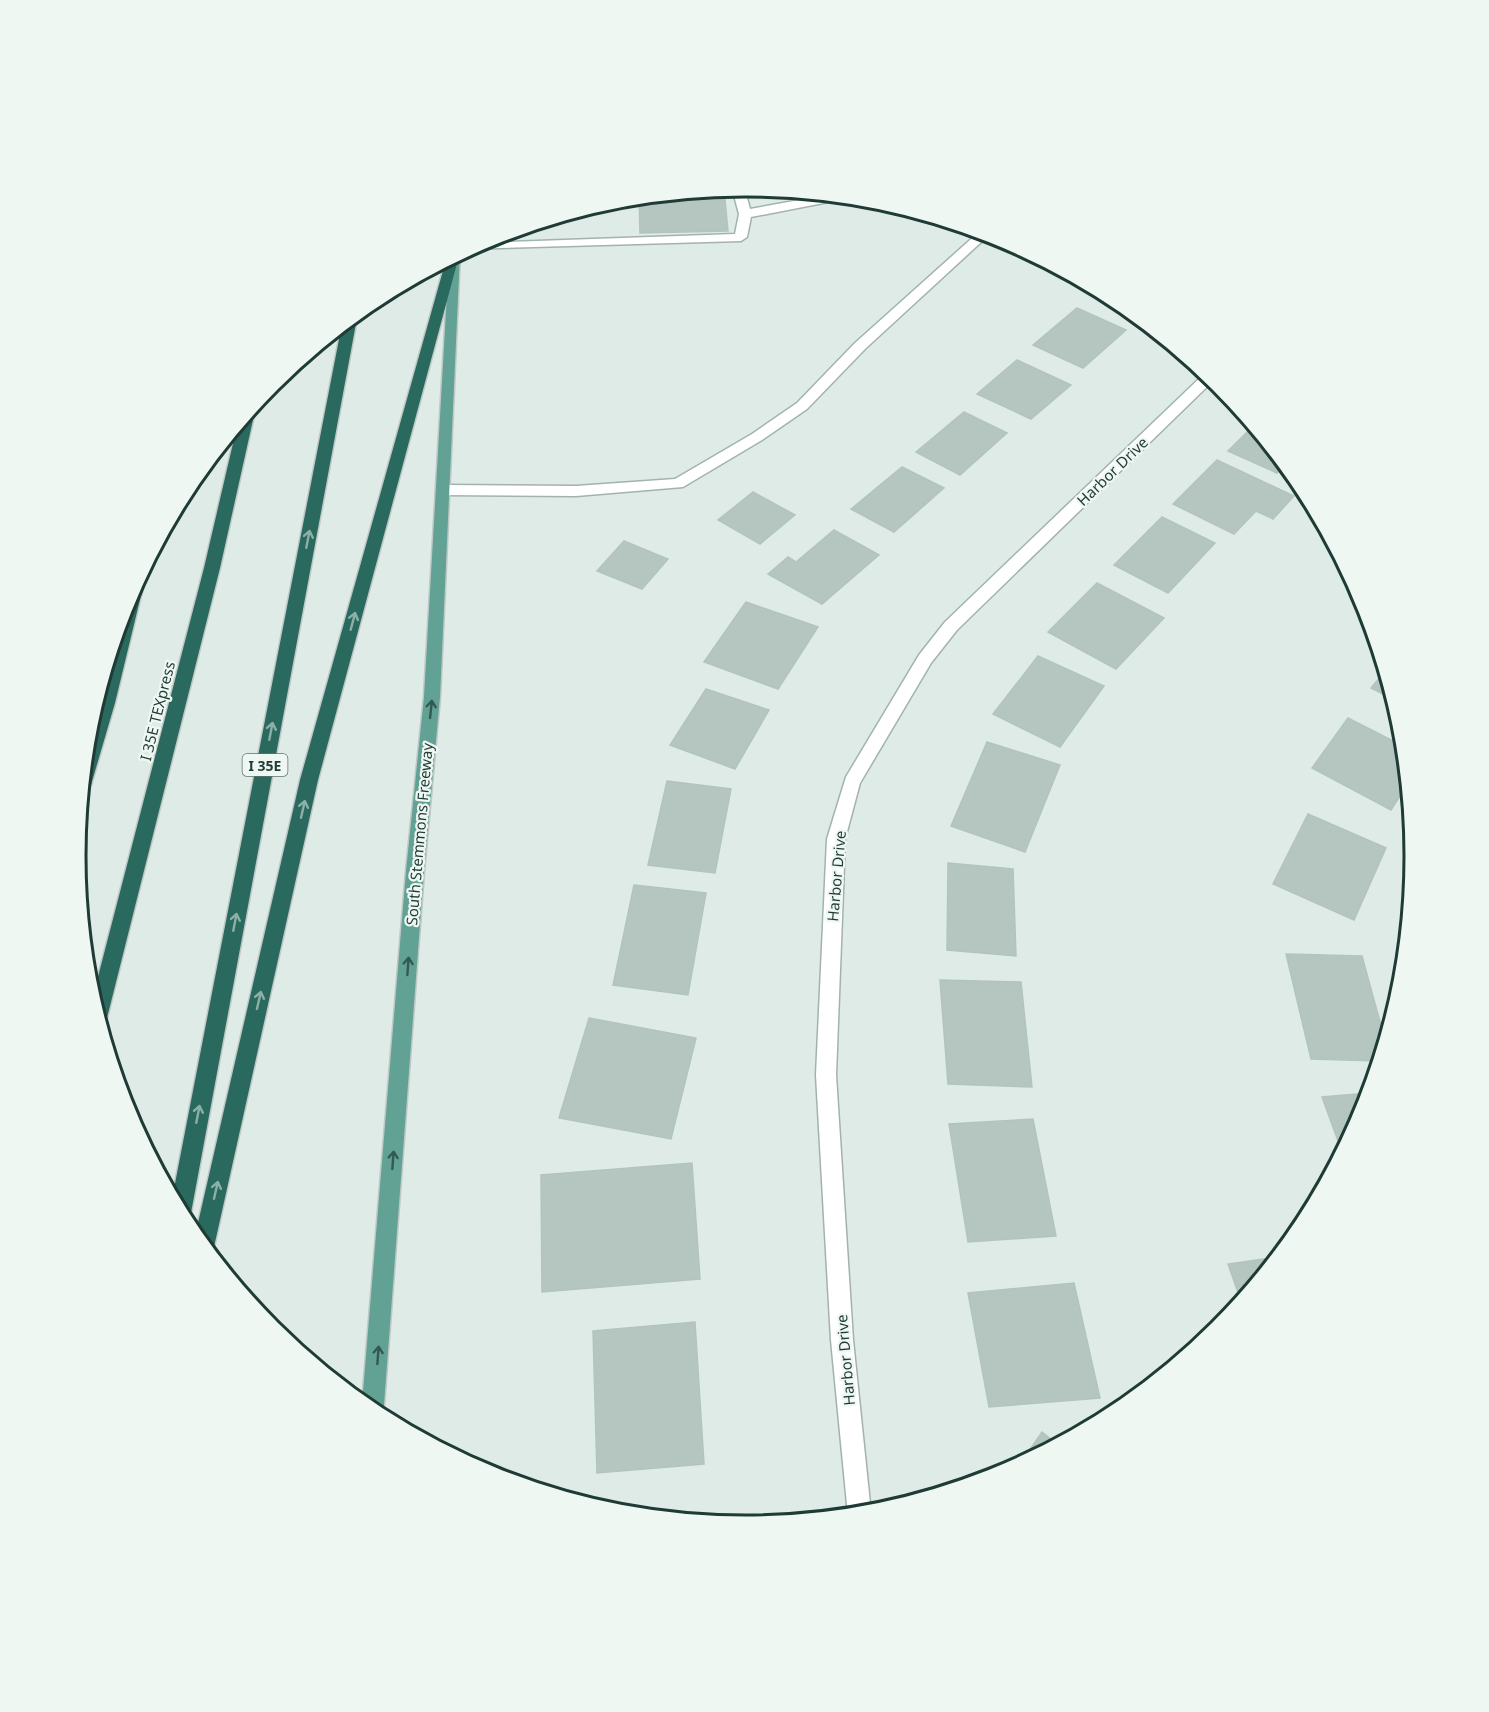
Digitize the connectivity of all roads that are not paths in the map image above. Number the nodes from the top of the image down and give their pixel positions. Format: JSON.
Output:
{"nodes":[{"id":1,"x":741,"y":197,"type":"edge"},
{"id":2,"x":813,"y":201,"type":"edge"},
{"id":3,"x":745,"y":214,"type":"junction"},
{"id":4,"x":977,"y":240,"type":"edge"},
{"id":5,"x":494,"y":246,"type":"edge"},
{"id":6,"x":454,"y":265,"type":"edge"},
{"id":7,"x":451,"y":266,"type":"edge"},
{"id":8,"x":348,"y":330,"type":"edge"},
{"id":9,"x":1203,"y":383,"type":"edge"},
{"id":10,"x":244,"y":427,"type":"edge"},
{"id":11,"x":443,"y":490,"type":"junction"},
{"id":12,"x":123,"y":636,"type":"edge"},
{"id":13,"x":107,"y":691,"type":"edge"},
{"id":14,"x":107,"y":703,"type":"junction"},
{"id":15,"x":96,"y":739,"type":"edge"},
{"id":16,"x":102,"y":1002,"type":"edge"},
{"id":17,"x":182,"y":1199,"type":"edge"},
{"id":18,"x":206,"y":1234,"type":"edge"},
{"id":19,"x":374,"y":1401,"type":"edge"},
{"id":20,"x":858,"y":1504,"type":"edge"}],
"edges":[{"from":1,"to":3,"type":"street"},
{"from":2,"to":3,"type":"street"},
{"from":3,"to":5,"type":"street"},
{"from":4,"to":11,"type":"street"},
{"from":6,"to":11,"type":"main road","name":"South Stemmons Freeway"},
{"from":18,"to":7,"type":"highway","one_way":true},
{"from":17,"to":8,"type":"highway","number":"I 35E","one_way":true},
{"from":9,"to":20,"type":"street","name":"Harbor Drive"},
{"from":10,"to":16,"type":"highway","name":"I 35E TEXpress"},
{"from":19,"to":11,"type":"main road","name":"South Stemmons Freeway","one_way":true},
{"from":12,"to":14,"type":"highway"},
{"from":13,"to":14,"type":"highway"},
{"from":14,"to":15,"type":"highway"}]}
